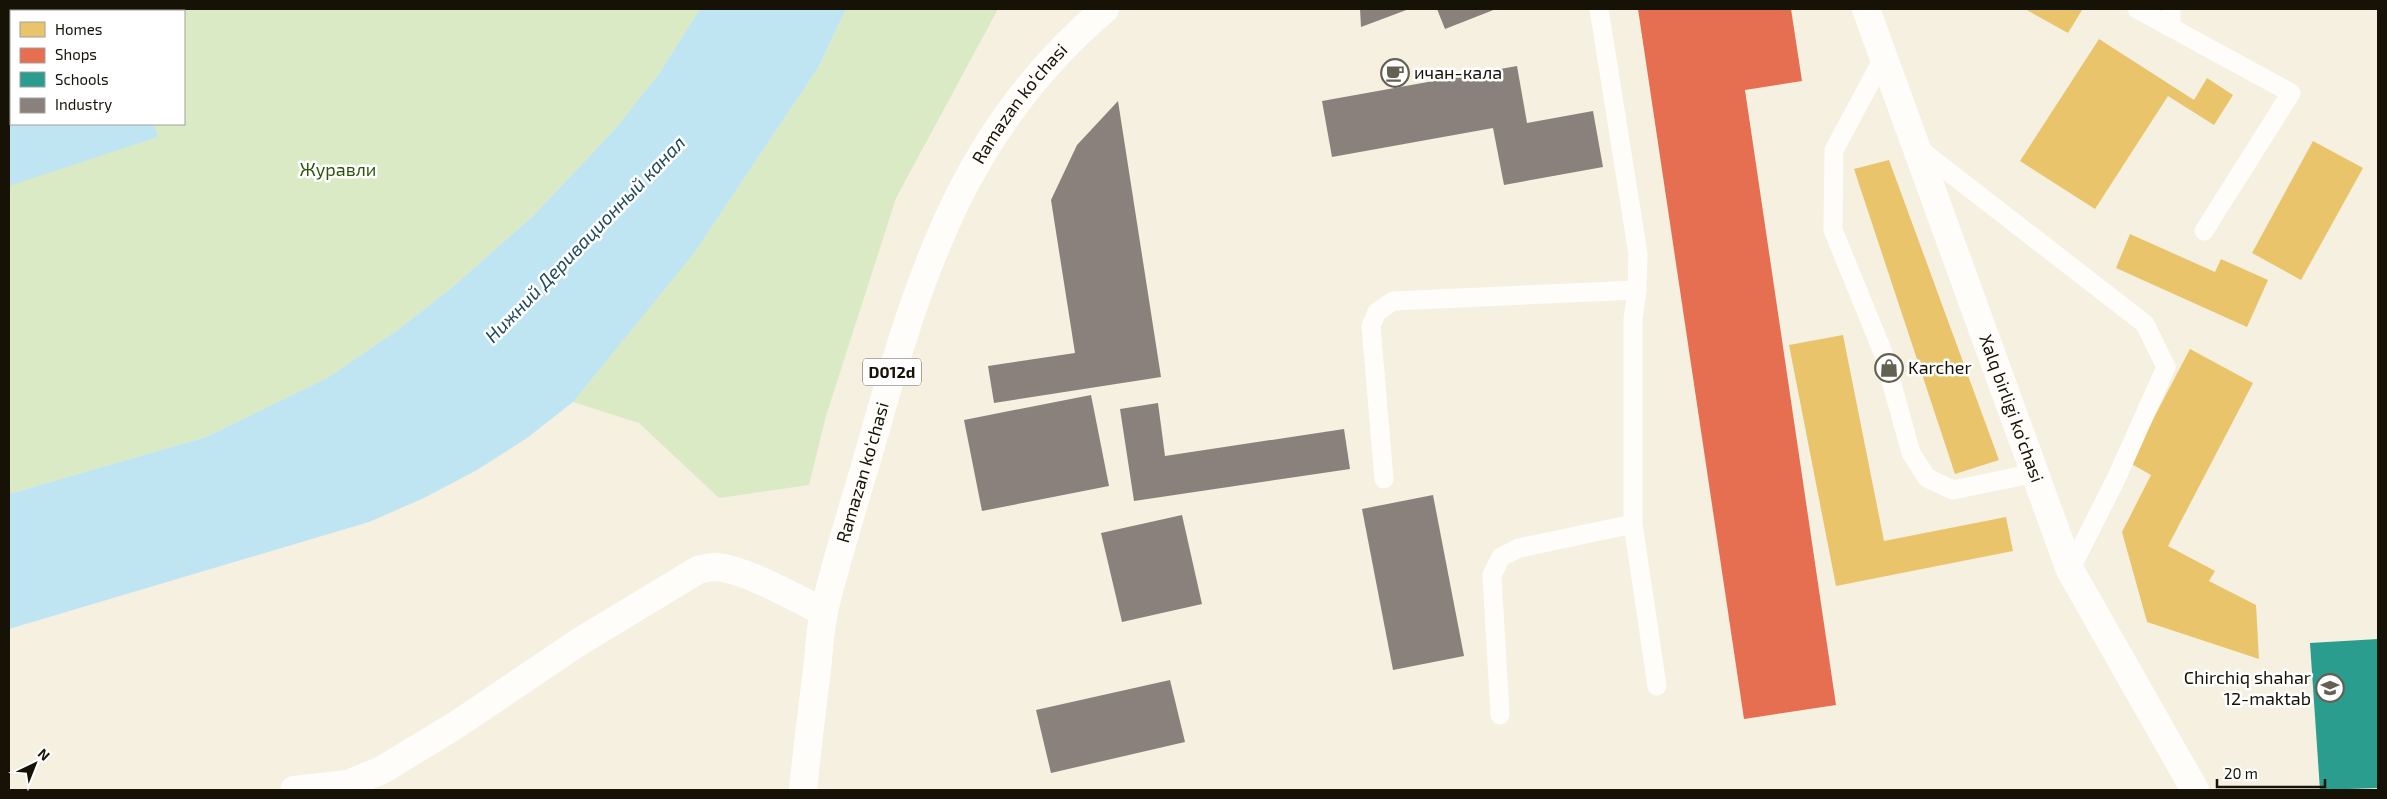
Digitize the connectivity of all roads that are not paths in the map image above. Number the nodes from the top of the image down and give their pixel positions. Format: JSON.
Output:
{"nodes":[{"id":1,"x":1105,"y":9,"type":"edge"},
{"id":2,"x":1599,"y":9,"type":"edge"},
{"id":3,"x":1866,"y":9,"type":"edge"},
{"id":4,"x":2137,"y":9,"type":"edge"},
{"id":5,"x":2171,"y":18,"type":"edge"},
{"id":6,"x":1884,"y":57,"type":"junction"},
{"id":7,"x":1918,"y":148,"type":"junction"},
{"id":8,"x":2204,"y":231,"type":"dead end"},
{"id":9,"x":1637,"y":290,"type":"junction"},
{"id":10,"x":2035,"y":473,"type":"junction"},
{"id":11,"x":1384,"y":479,"type":"dead end"},
{"id":12,"x":1633,"y":524,"type":"junction"},
{"id":13,"x":2070,"y":570,"type":"junction"},
{"id":14,"x":824,"y":612,"type":"junction"},
{"id":15,"x":1657,"y":686,"type":"dead end"},
{"id":16,"x":1500,"y":715,"type":"dead end"},
{"id":17,"x":294,"y":790,"type":"edge"},
{"id":18,"x":803,"y":790,"type":"edge"},
{"id":19,"x":2195,"y":790,"type":"edge"}],
"edges":[{"from":1,"to":14,"type":"street","name":"Ramazan ko‘chasi","number":"D012d"},
{"from":2,"to":9,"type":"lane"},
{"from":3,"to":6,"type":"street","name":"Xalq birligi ko‘chasi"},
{"from":4,"to":5,"type":"lane"},
{"from":5,"to":8,"type":"lane"},
{"from":6,"to":7,"type":"street","name":"Xalq birligi ko‘chasi"},
{"from":6,"to":10,"type":"lane"},
{"from":7,"to":10,"type":"street","name":"Xalq birligi ko‘chasi"},
{"from":7,"to":13,"type":"lane"},
{"from":9,"to":11,"type":"lane"},
{"from":9,"to":12,"type":"lane"},
{"from":10,"to":13,"type":"street","name":"Xalq birligi ko‘chasi"},
{"from":12,"to":15,"type":"lane"},
{"from":12,"to":16,"type":"lane"},
{"from":13,"to":19,"type":"street","name":"Xalq birligi ko‘chasi"},
{"from":14,"to":17,"type":"street"},
{"from":14,"to":18,"type":"street","name":"Ramazan ko‘chasi","number":"D012d"}]}
